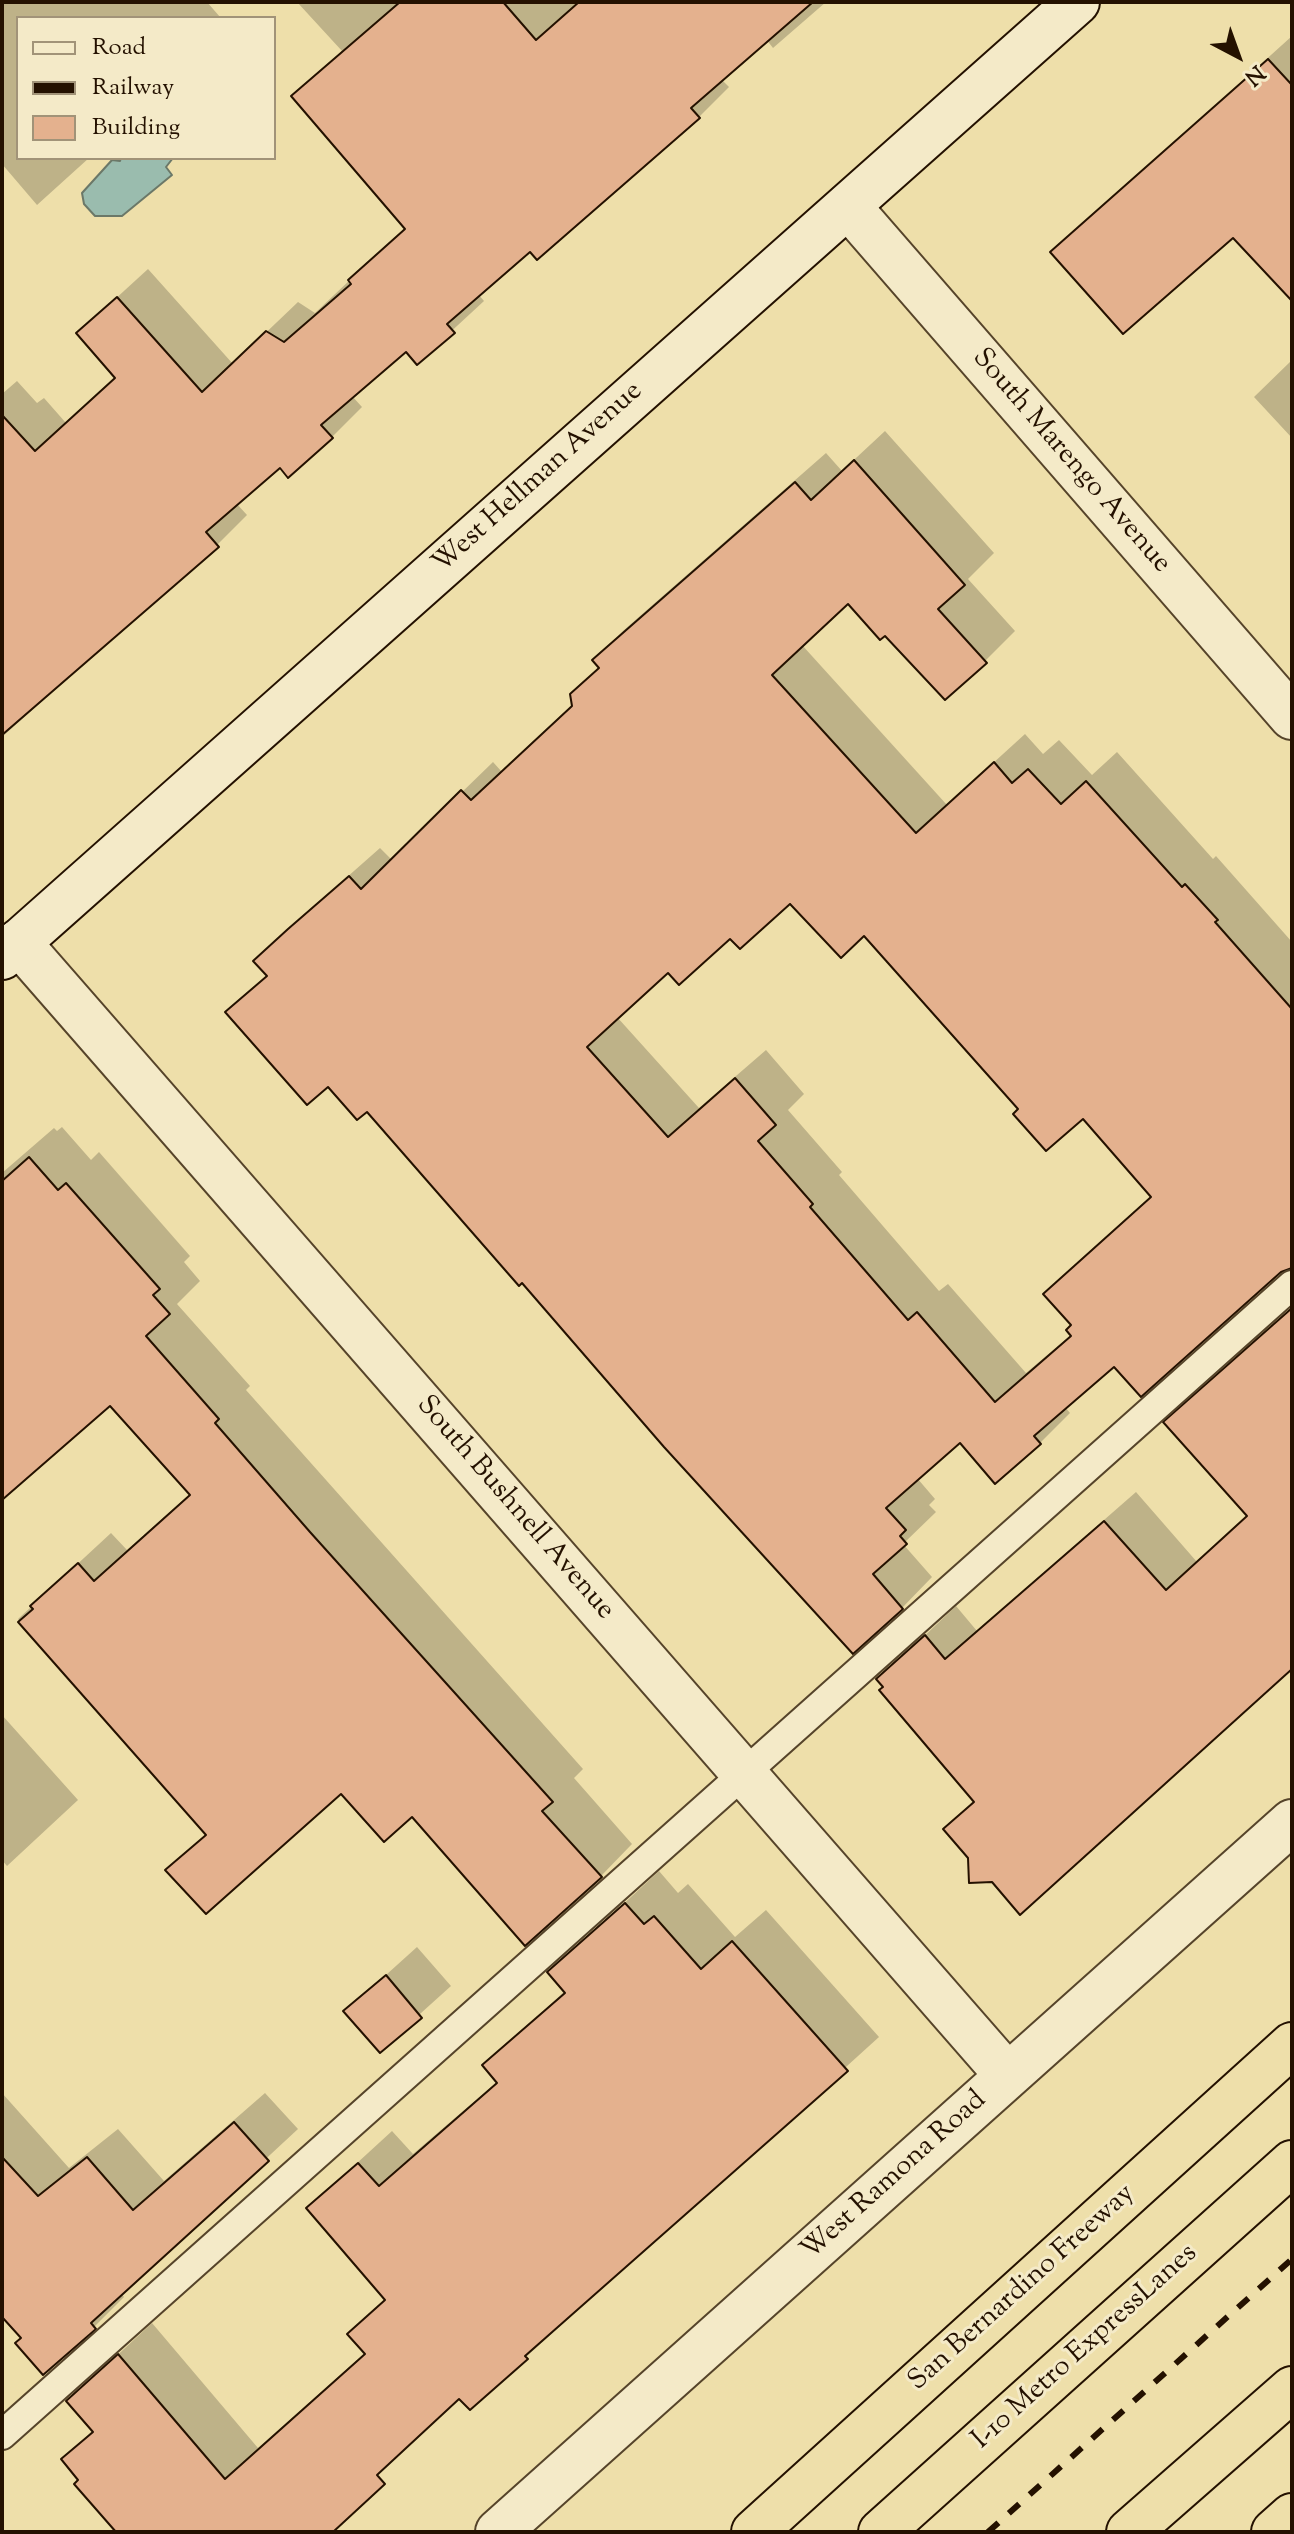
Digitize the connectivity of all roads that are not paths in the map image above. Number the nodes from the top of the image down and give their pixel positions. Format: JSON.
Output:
{"nodes":[{"id":1,"x":1077,"y":2,"type":"edge"},
{"id":2,"x":848,"y":206,"type":"junction"},
{"id":3,"x":1292,"y":717,"type":"edge"},
{"id":4,"x":10,"y":950,"type":"edge"},
{"id":5,"x":1292,"y":1285,"type":"edge"},
{"id":6,"x":747,"y":1774,"type":"junction"},
{"id":7,"x":1292,"y":1822,"type":"edge"},
{"id":8,"x":1292,"y":2045,"type":"edge"},
{"id":9,"x":1008,"y":2076,"type":"junction"},
{"id":10,"x":1292,"y":2163,"type":"edge"},
{"id":11,"x":1292,"y":2389,"type":"edge"},
{"id":12,"x":2,"y":2435,"type":"edge"},
{"id":13,"x":1292,"y":2516,"type":"edge"},
{"id":14,"x":498,"y":2532,"type":"edge"},
{"id":15,"x":754,"y":2532,"type":"edge"},
{"id":16,"x":881,"y":2532,"type":"edge"},
{"id":17,"x":1129,"y":2532,"type":"edge"},
{"id":18,"x":1274,"y":2532,"type":"edge"}],
"edges":[{"from":1,"to":2,"type":"street","name":"West Hellman Avenue"},
{"from":2,"to":3,"type":"street","name":"South Marengo Avenue"},
{"from":2,"to":4,"type":"street","name":"West Hellman Avenue"},
{"from":4,"to":6,"type":"street","name":"South Bushnell Avenue"},
{"from":5,"to":6,"type":"lane"},
{"from":6,"to":9,"type":"street","name":"South Bushnell Avenue"},
{"from":6,"to":12,"type":"lane"},
{"from":7,"to":9,"type":"street","name":"West Ramona Road"},
{"from":8,"to":15,"type":"highway","name":"San Bernardino Freeway"},
{"from":9,"to":14,"type":"street","name":"West Ramona Road"},
{"from":10,"to":16,"type":"highway","name":"I-10 Metro ExpressLanes"},
{"from":11,"to":17,"type":"highway"},
{"from":13,"to":18,"type":"highway"}]}
